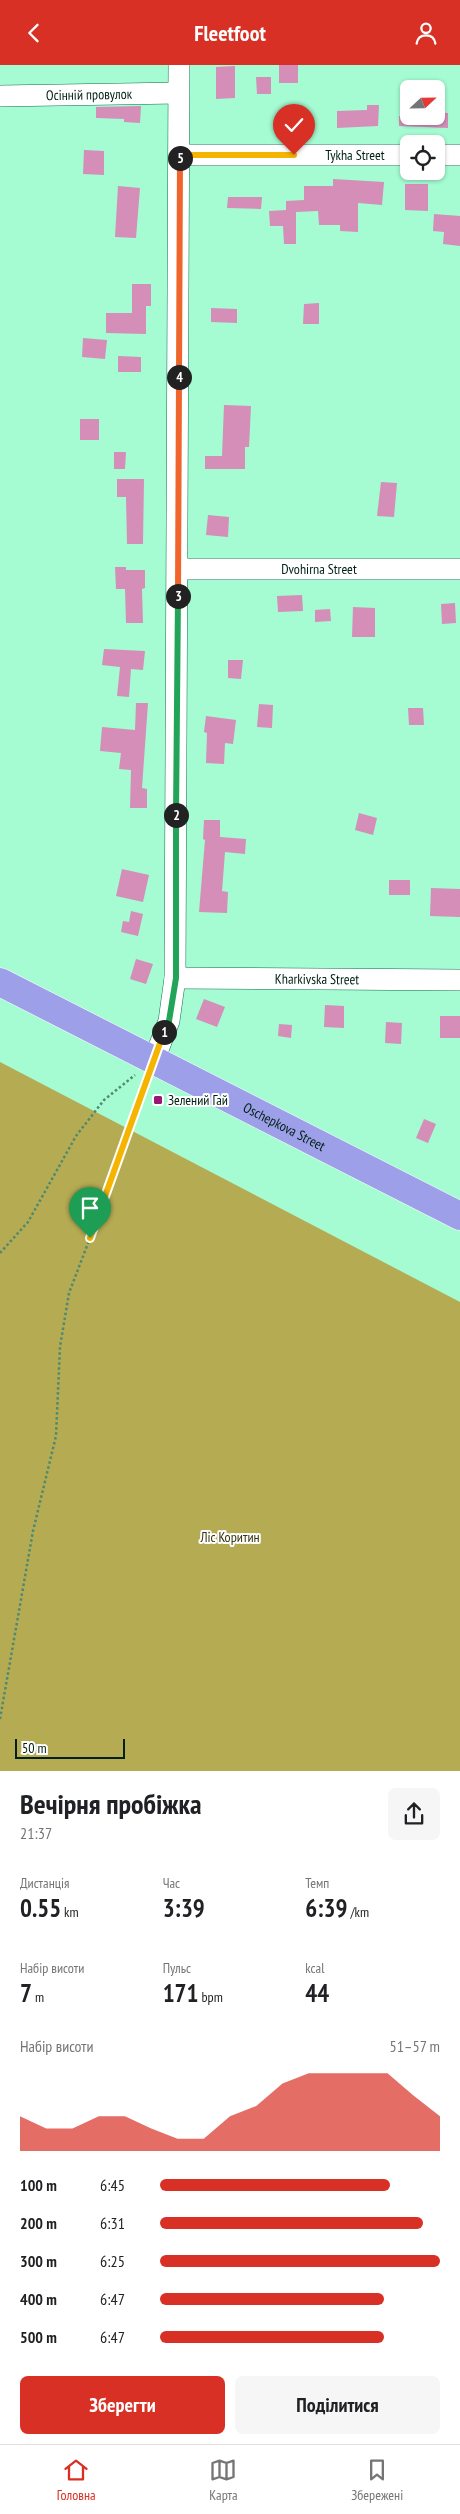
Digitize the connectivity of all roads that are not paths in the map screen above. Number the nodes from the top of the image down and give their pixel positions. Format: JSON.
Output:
{"nodes":[{"id":1,"x":179,"y":65,"type":"edge"},
{"id":2,"x":178,"y":93,"type":"junction"},
{"id":3,"x":0,"y":96,"type":"edge"},
{"id":4,"x":180,"y":155,"type":"junction"},
{"id":5,"x":400,"y":155,"type":"edge"},
{"id":6,"x":445,"y":155,"type":"edge"},
{"id":7,"x":460,"y":155,"type":"edge"},
{"id":8,"x":178,"y":569,"type":"junction"},
{"id":9,"x":460,"y":569,"type":"edge"},
{"id":10,"x":176,"y":978,"type":"junction"},
{"id":11,"x":460,"y":980,"type":"edge"},
{"id":12,"x":0,"y":982,"type":"edge"},
{"id":13,"x":154,"y":1060,"type":"junction"},
{"id":14,"x":460,"y":1216,"type":"edge"}],
"edges":[{"from":1,"to":2,"type":"street"},
{"from":2,"to":3,"type":"street","name":"Осінній провулок"},
{"from":2,"to":4,"type":"street"},
{"from":4,"to":5,"type":"street","name":"Tykha Street"},
{"from":4,"to":8,"type":"street"},
{"from":6,"to":7,"type":"street"},
{"from":8,"to":9,"type":"street","name":"Dvohirna Street"},
{"from":8,"to":10,"type":"street"},
{"from":10,"to":11,"type":"street","name":"Kharkivska Street"},
{"from":10,"to":13,"type":"street"},
{"from":12,"to":13,"type":"highway","name":"Oschepkova Street"},
{"from":13,"to":14,"type":"highway","name":"Oschepkova Street"}]}
